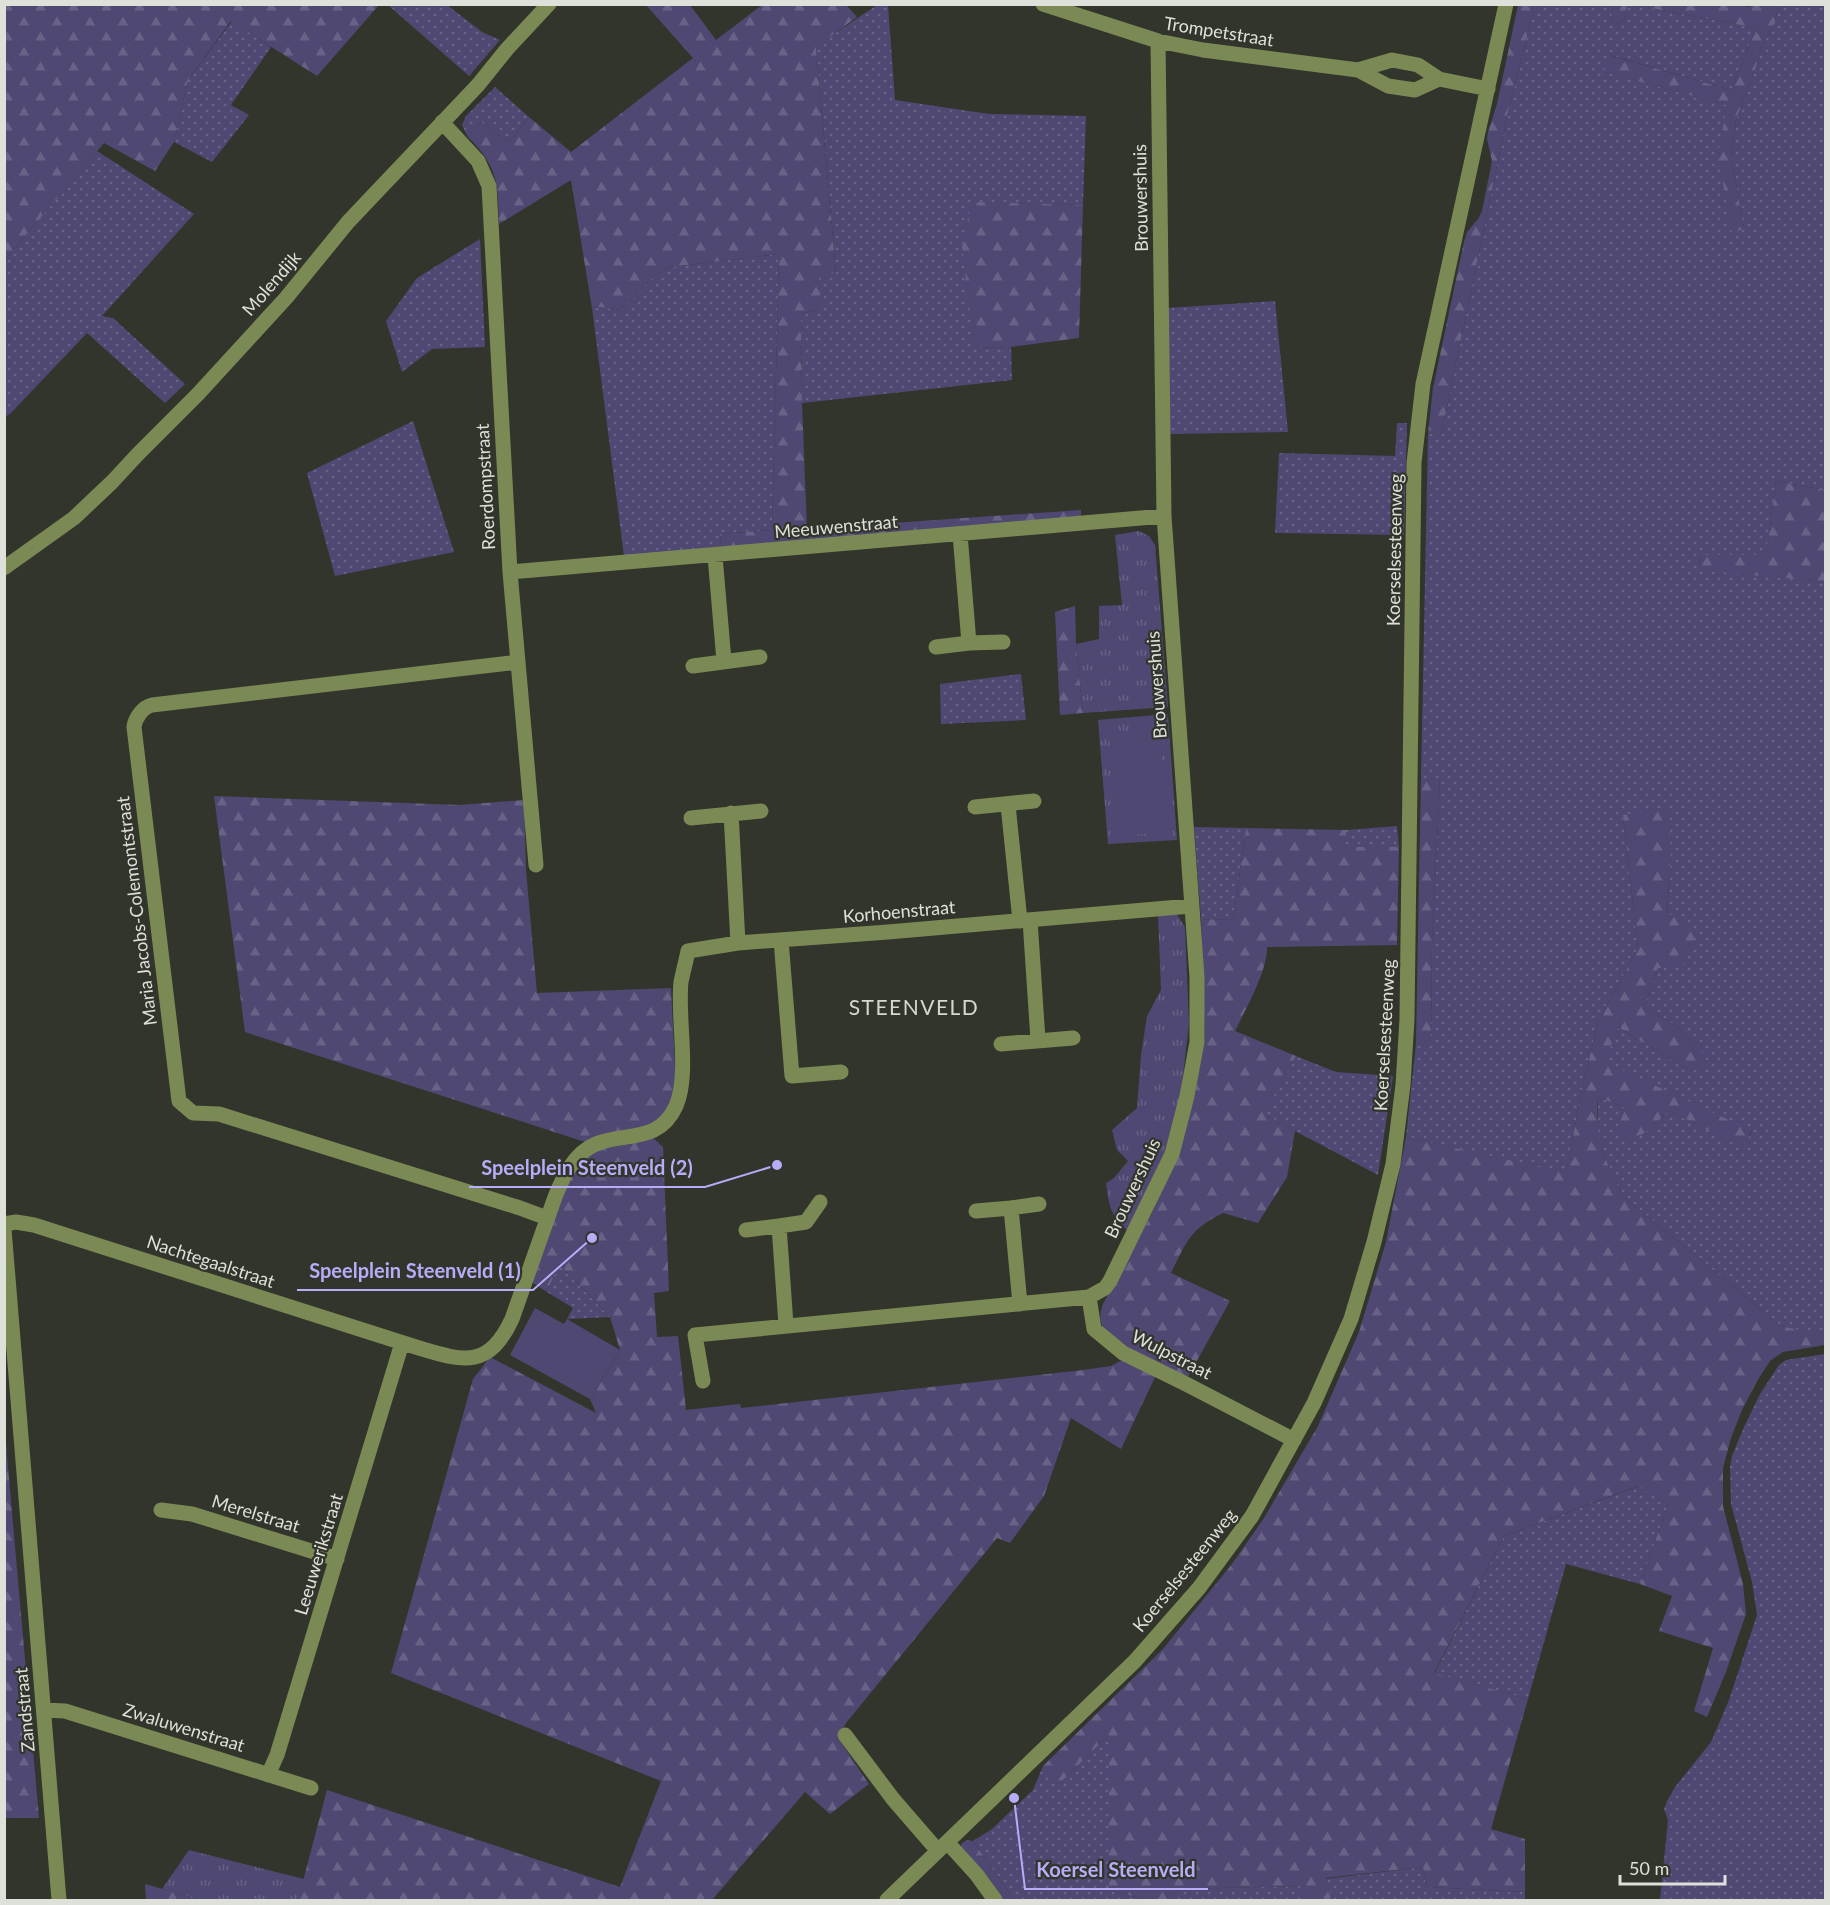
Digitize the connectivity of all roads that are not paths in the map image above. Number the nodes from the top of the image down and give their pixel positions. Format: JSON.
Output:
{"nodes":[{"id":1,"x":549,"y":4,"type":"edge"},
{"id":2,"x":1043,"y":4,"type":"edge"},
{"id":3,"x":1506,"y":4,"type":"edge"},
{"id":4,"x":1158,"y":41,"type":"junction"},
{"id":5,"x":1358,"y":70,"type":"junction"},
{"id":6,"x":1439,"y":79,"type":"junction"},
{"id":7,"x":1488,"y":89,"type":"junction"},
{"id":8,"x":442,"y":122,"type":"junction"},
{"id":9,"x":1164,"y":516,"type":"junction"},
{"id":10,"x":960,"y":534,"type":"junction"},
{"id":11,"x":715,"y":556,"type":"junction"},
{"id":12,"x":4,"y":568,"type":"edge"},
{"id":13,"x":510,"y":572,"type":"junction"},
{"id":14,"x":1003,"y":642,"type":"dead end"},
{"id":15,"x":969,"y":643,"type":"junction"},
{"id":16,"x":936,"y":647,"type":"dead end"},
{"id":17,"x":760,"y":657,"type":"dead end"},
{"id":18,"x":724,"y":661,"type":"junction"},
{"id":19,"x":518,"y":662,"type":"junction"},
{"id":20,"x":693,"y":666,"type":"dead end"},
{"id":21,"x":1034,"y":801,"type":"dead end"},
{"id":22,"x":1008,"y":805,"type":"junction"},
{"id":23,"x":975,"y":807,"type":"dead end"},
{"id":24,"x":761,"y":811,"type":"dead end"},
{"id":25,"x":731,"y":813,"type":"junction"},
{"id":26,"x":691,"y":818,"type":"dead end"},
{"id":27,"x":536,"y":865,"type":"dead end"},
{"id":28,"x":1191,"y":906,"type":"junction"},
{"id":29,"x":1025,"y":920,"type":"junction"},
{"id":30,"x":782,"y":940,"type":"junction"},
{"id":31,"x":738,"y":943,"type":"junction"},
{"id":32,"x":688,"y":951,"type":"joint"},
{"id":33,"x":1073,"y":1038,"type":"dead end"},
{"id":34,"x":1038,"y":1040,"type":"junction"},
{"id":35,"x":1001,"y":1044,"type":"dead end"},
{"id":36,"x":841,"y":1072,"type":"dead end"},
{"id":37,"x":820,"y":1202,"type":"dead end"},
{"id":38,"x":1038,"y":1204,"type":"dead end"},
{"id":39,"x":1011,"y":1208,"type":"junction"},
{"id":40,"x":976,"y":1211,"type":"dead end"},
{"id":41,"x":547,"y":1218,"type":"junction"},
{"id":42,"x":4,"y":1224,"type":"edge"},
{"id":43,"x":779,"y":1226,"type":"junction"},
{"id":44,"x":4,"y":1229,"type":"edge"},
{"id":45,"x":746,"y":1230,"type":"dead end"},
{"id":46,"x":1089,"y":1297,"type":"junction"},
{"id":47,"x":1020,"y":1304,"type":"junction"},
{"id":48,"x":786,"y":1325,"type":"junction"},
{"id":49,"x":402,"y":1343,"type":"junction"},
{"id":50,"x":703,"y":1381,"type":"dead end"},
{"id":51,"x":1294,"y":1440,"type":"junction"},
{"id":52,"x":161,"y":1510,"type":"dead end"},
{"id":53,"x":337,"y":1559,"type":"junction"},
{"id":54,"x":44,"y":1710,"type":"junction"},
{"id":55,"x":845,"y":1735,"type":"dead end"},
{"id":56,"x":268,"y":1775,"type":"junction"},
{"id":57,"x":310,"y":1788,"type":"dead end"},
{"id":58,"x":943,"y":1846,"type":"junction"},
{"id":59,"x":59,"y":1900,"type":"edge"},
{"id":60,"x":887,"y":1900,"type":"edge"},
{"id":61,"x":995,"y":1900,"type":"edge"}],
"edges":[{"from":1,"to":8,"type":"street","name":"Molendijk"},
{"from":2,"to":4,"type":"street","name":"Trompetstraat"},
{"from":3,"to":7,"type":"street","name":"Koerselsesteenweg"},
{"from":4,"to":5,"type":"street","name":"Trompetstraat"},
{"from":4,"to":9,"type":"street","name":"Brouwershuis"},
{"from":5,"to":6,"type":"street","name":"Trompetstraat"},
{"from":5,"to":6,"type":"street","name":"Trompetstraat"},
{"from":6,"to":7,"type":"street","name":"Trompetstraat"},
{"from":7,"to":51,"type":"street","name":"Koerselsesteenweg"},
{"from":8,"to":12,"type":"street","name":"Molendijk"},
{"from":8,"to":13,"type":"street","name":"Roerdompstraat"},
{"from":9,"to":10,"type":"street","name":"Meeuwenstraat"},
{"from":9,"to":28,"type":"street","name":"Brouwershuis"},
{"from":10,"to":11,"type":"street","name":"Meeuwenstraat"},
{"from":10,"to":15,"type":"street"},
{"from":11,"to":13,"type":"street","name":"Meeuwenstraat"},
{"from":11,"to":18,"type":"street"},
{"from":13,"to":19,"type":"street","name":"Roerdompstraat"},
{"from":14,"to":15,"type":"street"},
{"from":15,"to":16,"type":"street"},
{"from":17,"to":18,"type":"street"},
{"from":18,"to":20,"type":"street"},
{"from":19,"to":27,"type":"street","name":"Roerdompstraat"},
{"from":19,"to":41,"type":"street","name":"Maria Jacobs-Colemontstraat"},
{"from":21,"to":22,"type":"street"},
{"from":22,"to":23,"type":"street"},
{"from":22,"to":29,"type":"street"},
{"from":24,"to":25,"type":"street"},
{"from":25,"to":26,"type":"street"},
{"from":25,"to":31,"type":"street"},
{"from":28,"to":29,"type":"street","name":"Korhoenstraat"},
{"from":28,"to":46,"type":"street","name":"Brouwershuis"},
{"from":29,"to":30,"type":"street","name":"Korhoenstraat"},
{"from":29,"to":34,"type":"street"},
{"from":30,"to":31,"type":"street","name":"Korhoenstraat"},
{"from":30,"to":36,"type":"street"},
{"from":31,"to":32,"type":"street","name":"Korhoenstraat"},
{"from":32,"to":41,"type":"street","name":"Nachtegaalstraat"},
{"from":33,"to":34,"type":"street"},
{"from":34,"to":35,"type":"street"},
{"from":37,"to":43,"type":"street"},
{"from":38,"to":39,"type":"street"},
{"from":39,"to":40,"type":"street"},
{"from":39,"to":47,"type":"street"},
{"from":41,"to":49,"type":"street","name":"Nachtegaalstraat"},
{"from":42,"to":49,"type":"street","name":"Nachtegaalstraat"},
{"from":43,"to":45,"type":"street"},
{"from":43,"to":48,"type":"street"},
{"from":44,"to":54,"type":"street","name":"Zandstraat"},
{"from":46,"to":47,"type":"street"},
{"from":46,"to":51,"type":"street","name":"Wulpstraat"},
{"from":47,"to":48,"type":"street"},
{"from":48,"to":50,"type":"street"},
{"from":49,"to":53,"type":"street","name":"Leeuwerikstraat"},
{"from":51,"to":58,"type":"street","name":"Koerselsesteenweg"},
{"from":52,"to":53,"type":"street","name":"Merelstraat"},
{"from":53,"to":56,"type":"street","name":"Leeuwerikstraat"},
{"from":54,"to":56,"type":"street","name":"Zwaluwenstraat"},
{"from":54,"to":59,"type":"street","name":"Zandstraat"},
{"from":55,"to":58,"type":"street"},
{"from":56,"to":57,"type":"street","name":"Zwaluwenstraat"},
{"from":58,"to":60,"type":"street","name":"Koerselsesteenweg"},
{"from":58,"to":61,"type":"street"}]}
